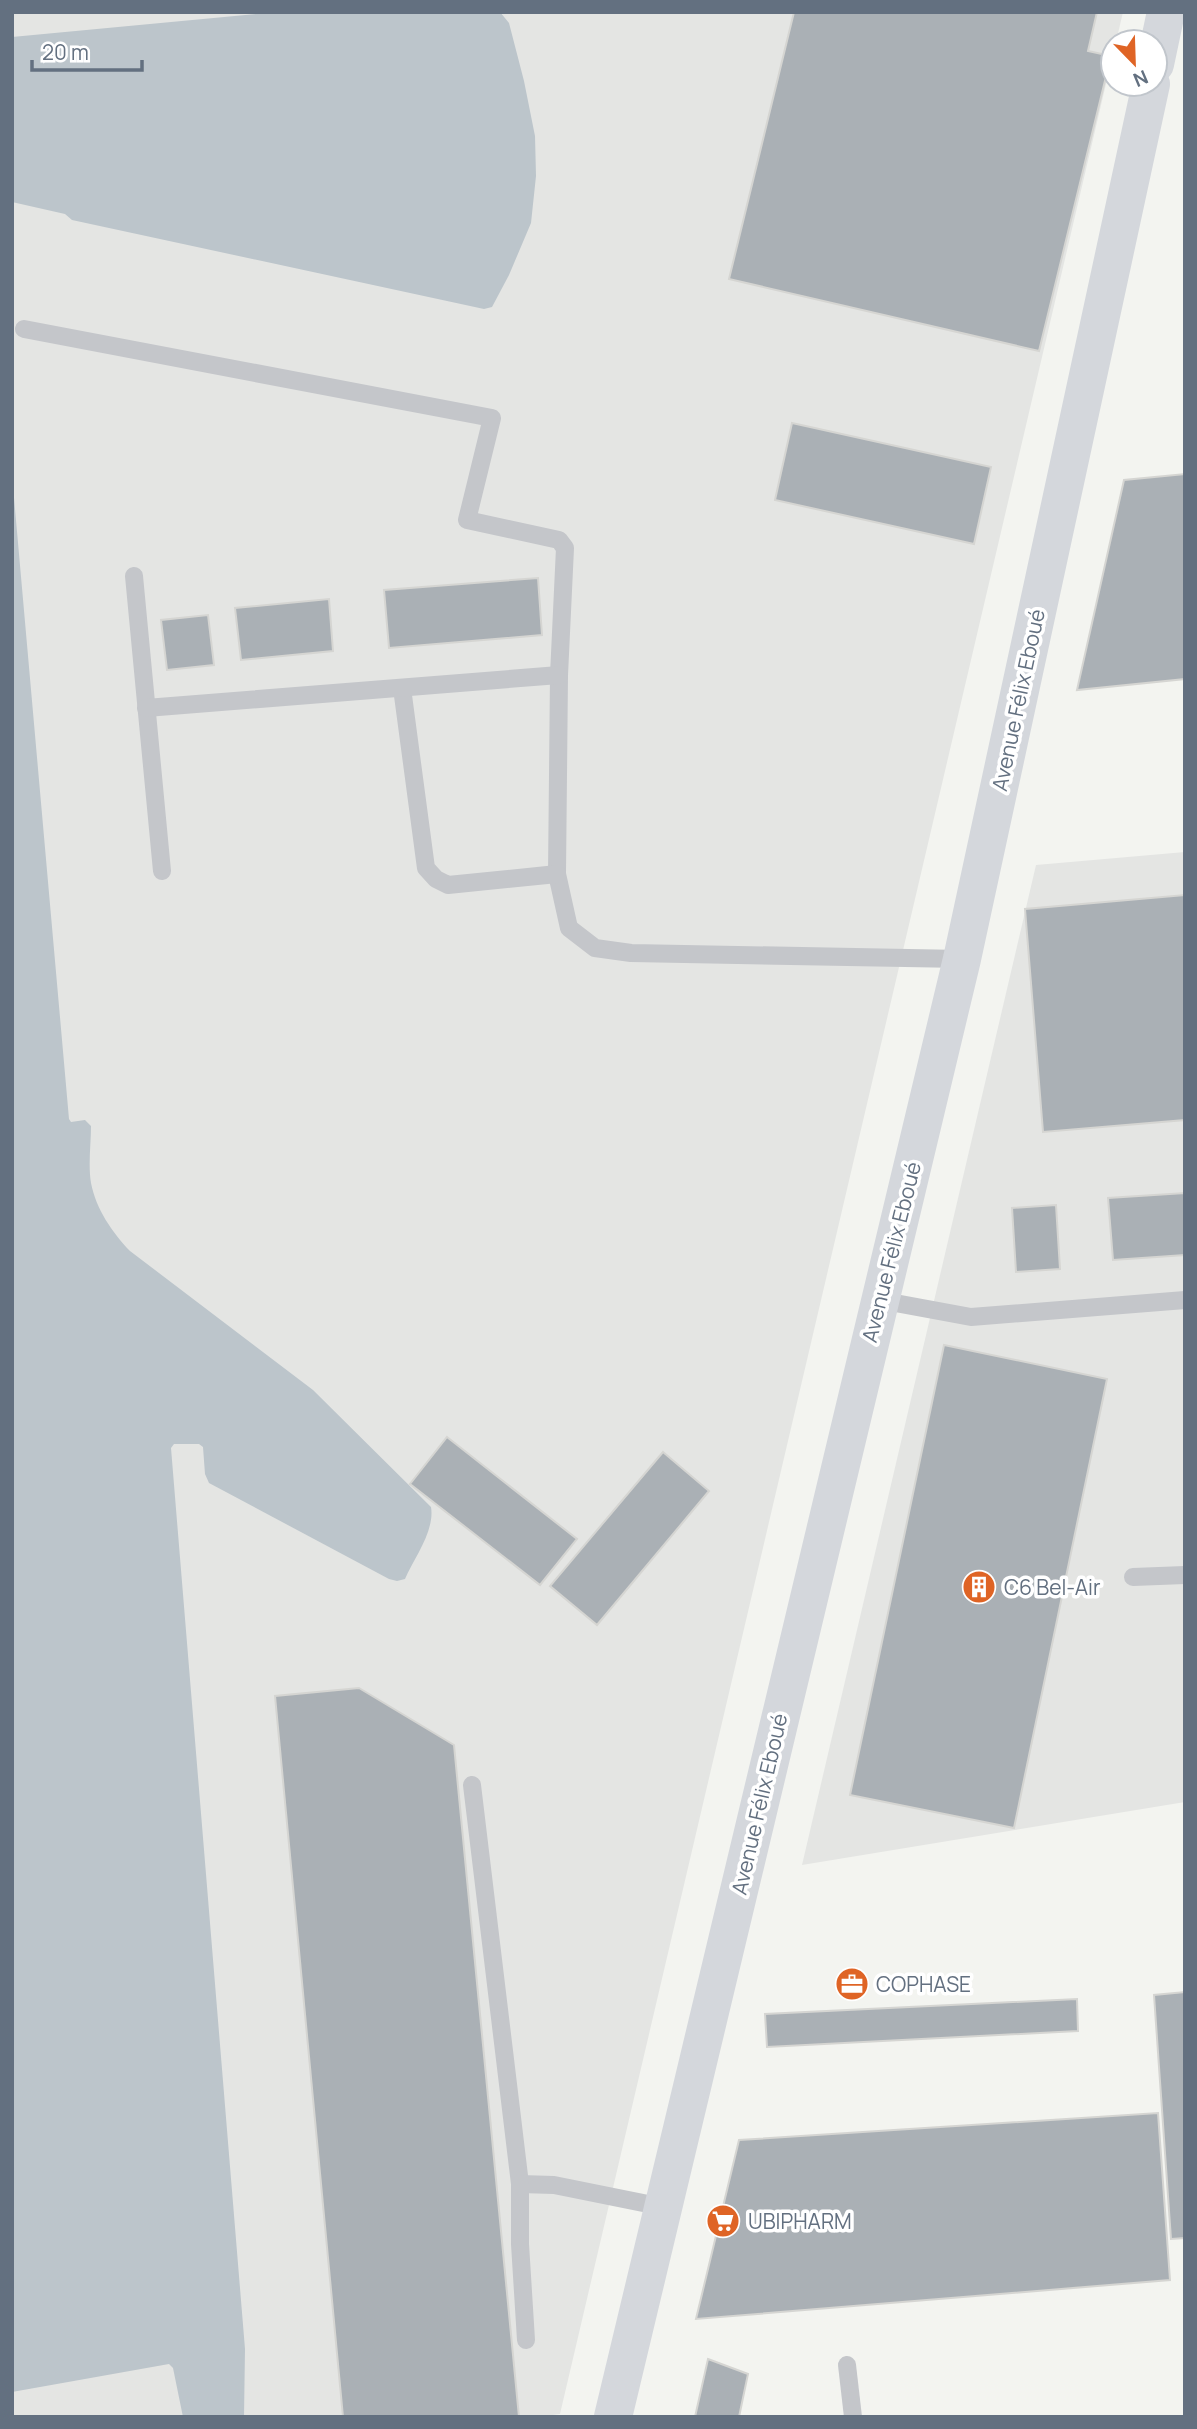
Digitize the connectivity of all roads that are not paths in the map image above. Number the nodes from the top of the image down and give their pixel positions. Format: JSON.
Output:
{"nodes":[{"id":1,"x":1148,"y":98,"type":"edge"},
{"id":2,"x":24,"y":329,"type":"dead end"},
{"id":3,"x":134,"y":576,"type":"dead end"},
{"id":4,"x":559,"y":676,"type":"junction"},
{"id":5,"x":402,"y":688,"type":"junction"},
{"id":6,"x":146,"y":708,"type":"junction"},
{"id":7,"x":162,"y":871,"type":"dead end"},
{"id":8,"x":557,"y":874,"type":"junction"},
{"id":9,"x":962,"y":959,"type":"junction"},
{"id":10,"x":879,"y":1300,"type":"junction"},
{"id":11,"x":1185,"y":1300,"type":"edge"},
{"id":12,"x":1185,"y":1575,"type":"edge"},
{"id":13,"x":1133,"y":1577,"type":"dead end"},
{"id":14,"x":472,"y":1785,"type":"dead end"},
{"id":15,"x":520,"y":2183,"type":"junction"},
{"id":16,"x":663,"y":2207,"type":"junction"},
{"id":17,"x":526,"y":2340,"type":"dead end"},
{"id":18,"x":847,"y":2365,"type":"dead end"},
{"id":19,"x":613,"y":2417,"type":"edge"},
{"id":20,"x":853,"y":2417,"type":"edge"}],
"edges":[{"from":1,"to":9,"type":"street","name":"Avenue Félix Eboué"},
{"from":2,"to":4,"type":"lane"},
{"from":3,"to":6,"type":"lane"},
{"from":4,"to":5,"type":"lane"},
{"from":4,"to":8,"type":"lane"},
{"from":5,"to":6,"type":"lane"},
{"from":5,"to":8,"type":"lane"},
{"from":6,"to":7,"type":"lane"},
{"from":8,"to":9,"type":"lane"},
{"from":9,"to":10,"type":"street","name":"Avenue Félix Eboué"},
{"from":10,"to":11,"type":"lane"},
{"from":10,"to":16,"type":"street","name":"Avenue Félix Eboué"},
{"from":12,"to":13,"type":"lane"},
{"from":14,"to":15,"type":"lane"},
{"from":15,"to":16,"type":"lane"},
{"from":15,"to":17,"type":"lane"},
{"from":16,"to":19,"type":"street","name":"Avenue Félix Eboué"},
{"from":18,"to":20,"type":"lane"}]}
